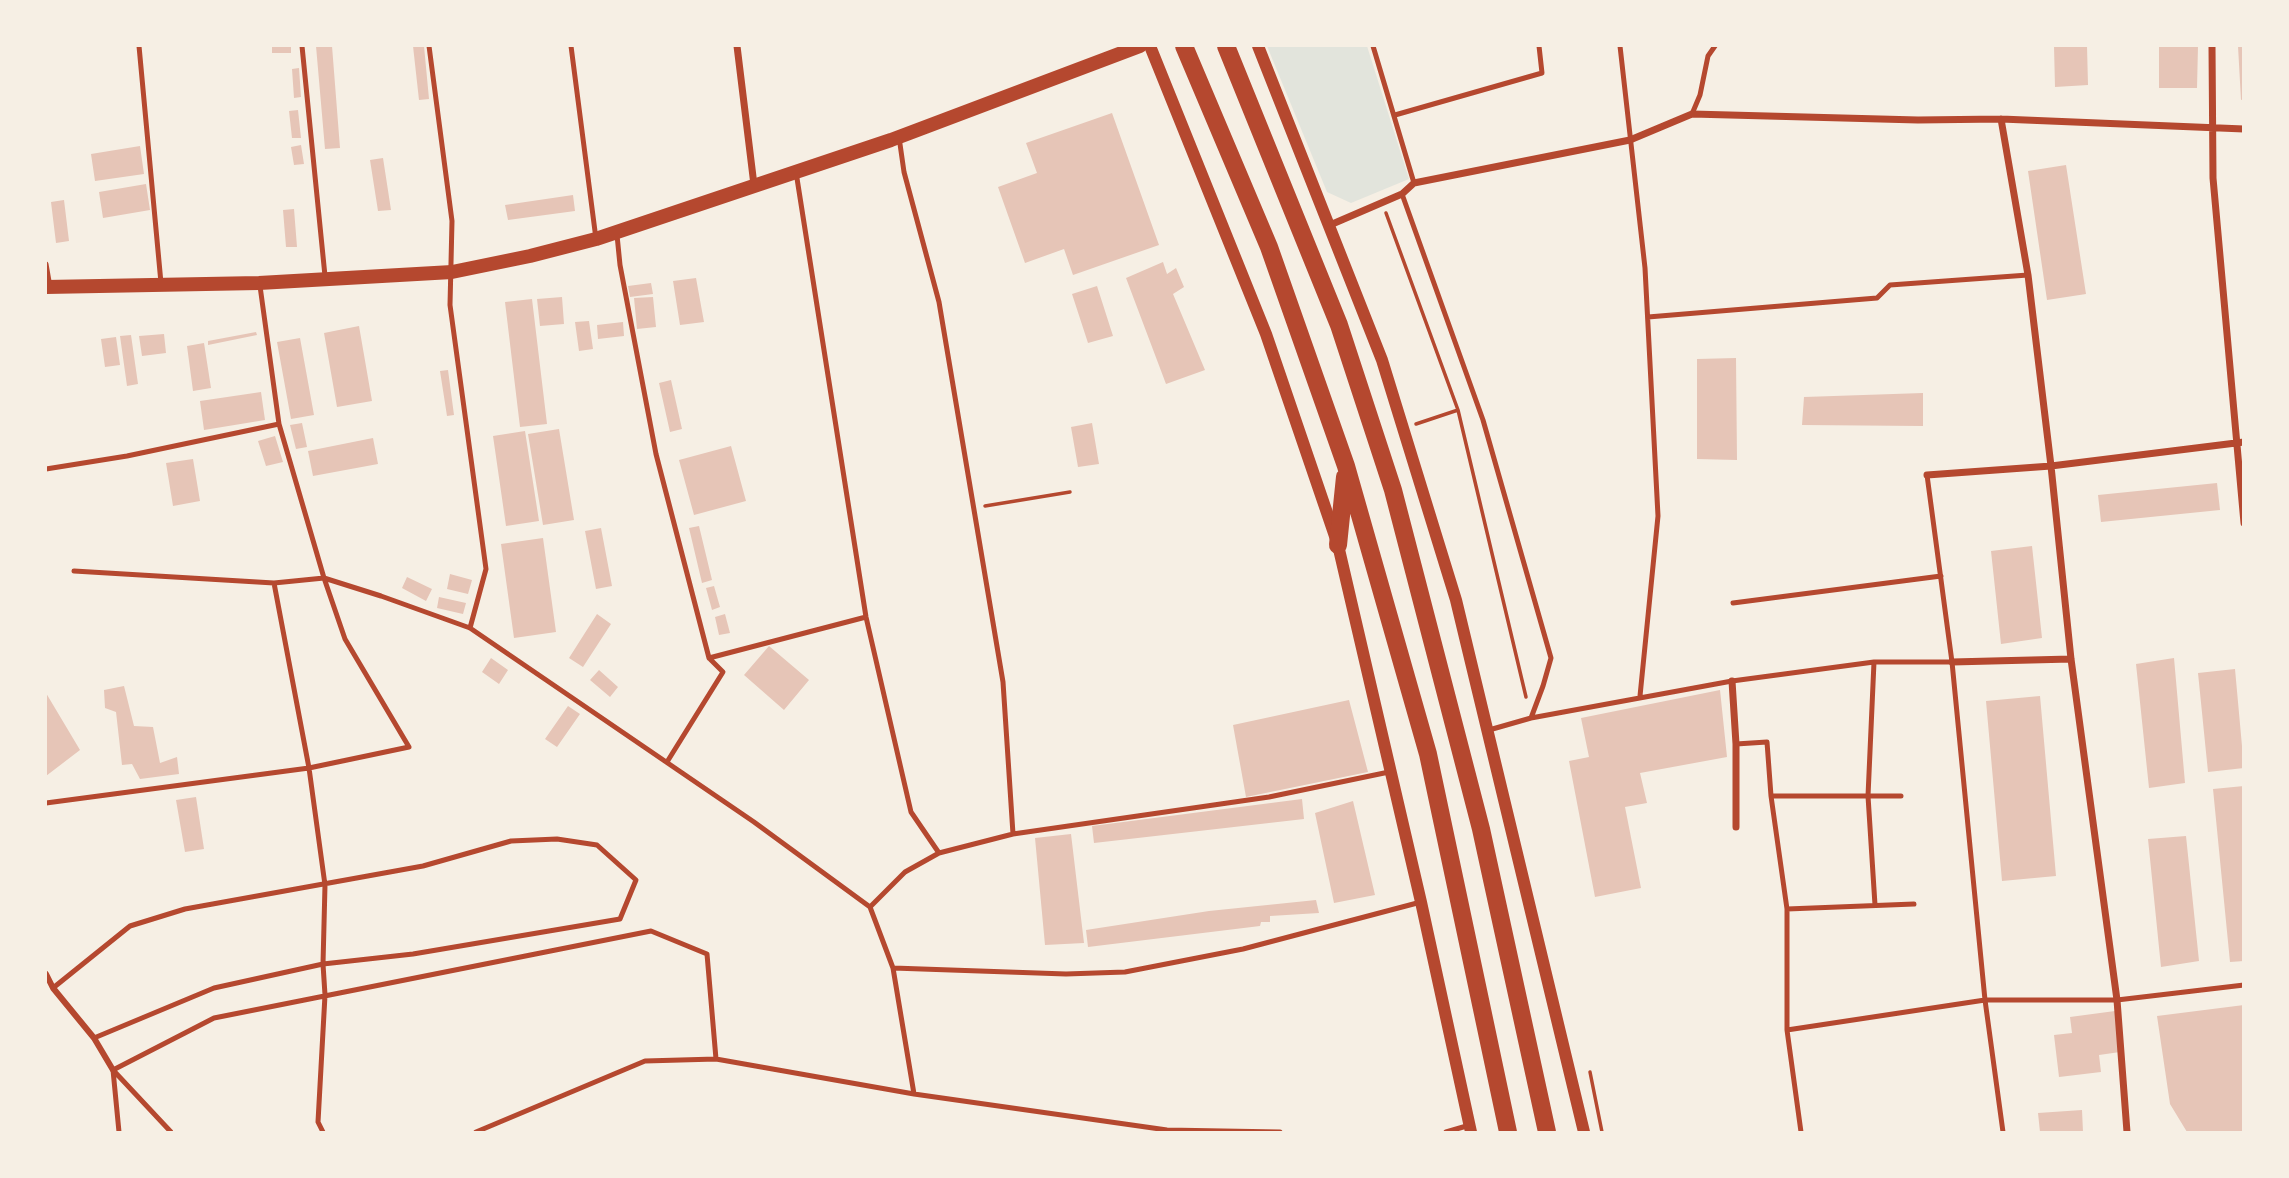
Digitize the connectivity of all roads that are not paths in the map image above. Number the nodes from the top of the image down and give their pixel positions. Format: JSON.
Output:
{"nodes":[{"id":1,"x":139,"y":46,"type":"edge"},
{"id":2,"x":302,"y":46,"type":"edge"},
{"id":3,"x":429,"y":46,"type":"edge"},
{"id":4,"x":571,"y":46,"type":"edge"},
{"id":5,"x":737,"y":46,"type":"edge"},
{"id":6,"x":1140,"y":46,"type":"edge"},
{"id":7,"x":1150,"y":46,"type":"edge"},
{"id":8,"x":1184,"y":46,"type":"edge"},
{"id":9,"x":1226,"y":46,"type":"edge"},
{"id":10,"x":1258,"y":46,"type":"edge"},
{"id":11,"x":1373,"y":46,"type":"edge"},
{"id":12,"x":1539,"y":46,"type":"edge"},
{"id":13,"x":1620,"y":46,"type":"edge"},
{"id":14,"x":1714,"y":46,"type":"edge"},
{"id":15,"x":2213,"y":46,"type":"edge"},
{"id":16,"x":1692,"y":114,"type":"junction"},
{"id":17,"x":1395,"y":115,"type":"junction"},
{"id":18,"x":2001,"y":119,"type":"junction"},
{"id":19,"x":2213,"y":128,"type":"junction"},
{"id":20,"x":2244,"y":130,"type":"edge"},
{"id":21,"x":899,"y":136,"type":"junction"},
{"id":22,"x":1630,"y":140,"type":"junction"},
{"id":23,"x":796,"y":170,"type":"junction"},
{"id":24,"x":1414,"y":183,"type":"junction"},
{"id":25,"x":754,"y":186,"type":"junction"},
{"id":26,"x":1402,"y":194,"type":"junction"},
{"id":27,"x":1330,"y":225,"type":"junction"},
{"id":28,"x":617,"y":232,"type":"junction"},
{"id":29,"x":596,"y":239,"type":"junction"},
{"id":30,"x":46,"y":264,"type":"edge"},
{"id":31,"x":452,"y":272,"type":"junction"},
{"id":32,"x":2028,"y":275,"type":"junction"},
{"id":33,"x":325,"y":279,"type":"junction"},
{"id":34,"x":260,"y":283,"type":"junction"},
{"id":35,"x":162,"y":286,"type":"junction"},
{"id":36,"x":48,"y":287,"type":"edge"},
{"id":37,"x":1648,"y":317,"type":"junction"},
{"id":38,"x":279,"y":424,"type":"junction"},
{"id":39,"x":2239,"y":442,"type":"edge"},
{"id":40,"x":1346,"y":466,"type":"junction"},
{"id":41,"x":2052,"y":467,"type":"junction"},
{"id":42,"x":46,"y":469,"type":"edge"},
{"id":43,"x":1927,"y":475,"type":"joint"},
{"id":44,"x":2244,"y":523,"type":"edge"},
{"id":45,"x":1338,"y":545,"type":"junction"},
{"id":46,"x":74,"y":571,"type":"dead end"},
{"id":47,"x":1941,"y":576,"type":"junction"},
{"id":48,"x":324,"y":578,"type":"junction"},
{"id":49,"x":274,"y":583,"type":"junction"},
{"id":50,"x":1733,"y":603,"type":"dead end"},
{"id":51,"x":866,"y":617,"type":"junction"},
{"id":52,"x":470,"y":628,"type":"junction"},
{"id":53,"x":709,"y":659,"type":"junction"},
{"id":54,"x":2071,"y":659,"type":"junction"},
{"id":55,"x":1874,"y":662,"type":"junction"},
{"id":56,"x":1952,"y":662,"type":"junction"},
{"id":57,"x":1732,"y":681,"type":"junction"},
{"id":58,"x":1640,"y":696,"type":"junction"},
{"id":59,"x":1531,"y":718,"type":"junction"},
{"id":60,"x":1489,"y":730,"type":"junction"},
{"id":61,"x":1736,"y":744,"type":"junction"},
{"id":62,"x":667,"y":762,"type":"junction"},
{"id":63,"x":309,"y":768,"type":"junction"},
{"id":64,"x":1391,"y":771,"type":"junction"},
{"id":65,"x":1771,"y":796,"type":"junction"},
{"id":66,"x":1868,"y":796,"type":"junction"},
{"id":67,"x":1901,"y":796,"type":"dead end"},
{"id":68,"x":46,"y":803,"type":"edge"},
{"id":69,"x":1736,"y":827,"type":"dead end"},
{"id":70,"x":1013,"y":834,"type":"junction"},
{"id":71,"x":939,"y":853,"type":"junction"},
{"id":72,"x":325,"y":885,"type":"junction"},
{"id":73,"x":1421,"y":902,"type":"junction"},
{"id":74,"x":1914,"y":904,"type":"dead end"},
{"id":75,"x":1875,"y":905,"type":"junction"},
{"id":76,"x":870,"y":907,"type":"junction"},
{"id":77,"x":1787,"y":909,"type":"junction"},
{"id":78,"x":323,"y":964,"type":"junction"},
{"id":79,"x":893,"y":968,"type":"junction"},
{"id":80,"x":46,"y":974,"type":"edge"},
{"id":81,"x":2244,"y":985,"type":"edge"},
{"id":82,"x":53,"y":988,"type":"junction"},
{"id":83,"x":326,"y":995,"type":"junction"},
{"id":84,"x":1985,"y":1000,"type":"junction"},
{"id":85,"x":2117,"y":1000,"type":"junction"},
{"id":86,"x":1787,"y":1030,"type":"junction"},
{"id":87,"x":94,"y":1038,"type":"junction"},
{"id":88,"x":716,"y":1059,"type":"junction"},
{"id":89,"x":113,"y":1070,"type":"junction"},
{"id":90,"x":914,"y":1094,"type":"junction"},
{"id":91,"x":1471,"y":1129,"type":"edge"},
{"id":92,"x":119,"y":1132,"type":"edge"},
{"id":93,"x":171,"y":1132,"type":"edge"},
{"id":94,"x":323,"y":1132,"type":"edge"},
{"id":95,"x":477,"y":1132,"type":"edge"},
{"id":96,"x":1280,"y":1132,"type":"edge"},
{"id":97,"x":1446,"y":1132,"type":"edge"},
{"id":98,"x":1508,"y":1132,"type":"edge"},
{"id":99,"x":1547,"y":1132,"type":"edge"},
{"id":100,"x":1584,"y":1132,"type":"edge"},
{"id":101,"x":1801,"y":1132,"type":"edge"},
{"id":102,"x":2003,"y":1132,"type":"edge"},
{"id":103,"x":2127,"y":1132,"type":"edge"}],
"edges":[{"from":1,"to":35,"type":"lane"},
{"from":2,"to":33,"type":"lane"},
{"from":3,"to":31,"type":"lane"},
{"from":4,"to":29,"type":"lane"},
{"from":5,"to":25,"type":"street"},
{"from":6,"to":21,"type":"main road"},
{"from":7,"to":45,"type":"street"},
{"from":8,"to":40,"type":"main road"},
{"from":9,"to":99,"type":"main road"},
{"from":10,"to":27,"type":"street"},
{"from":11,"to":17,"type":"lane"},
{"from":12,"to":17,"type":"lane"},
{"from":13,"to":22,"type":"lane"},
{"from":14,"to":16,"type":"lane"},
{"from":15,"to":19,"type":"street"},
{"from":16,"to":18,"type":"street"},
{"from":16,"to":22,"type":"street"},
{"from":17,"to":24,"type":"lane"},
{"from":18,"to":19,"type":"street"},
{"from":18,"to":32,"type":"street"},
{"from":19,"to":20,"type":"street"},
{"from":19,"to":39,"type":"street"},
{"from":21,"to":23,"type":"main road"},
{"from":21,"to":70,"type":"lane"},
{"from":22,"to":24,"type":"street"},
{"from":22,"to":37,"type":"lane"},
{"from":23,"to":25,"type":"main road"},
{"from":23,"to":51,"type":"lane"},
{"from":24,"to":26,"type":"street"},
{"from":25,"to":28,"type":"main road"},
{"from":26,"to":27,"type":"street"},
{"from":26,"to":59,"type":"lane"},
{"from":27,"to":60,"type":"street"},
{"from":28,"to":29,"type":"main road"},
{"from":28,"to":53,"type":"lane"},
{"from":29,"to":31,"type":"main road"},
{"from":30,"to":36,"type":"lane"},
{"from":31,"to":33,"type":"main road"},
{"from":31,"to":52,"type":"lane"},
{"from":32,"to":37,"type":"lane"},
{"from":32,"to":41,"type":"street"},
{"from":33,"to":34,"type":"main road"},
{"from":34,"to":35,"type":"main road"},
{"from":34,"to":38,"type":"lane"},
{"from":35,"to":36,"type":"main road"},
{"from":37,"to":58,"type":"lane"},
{"from":38,"to":42,"type":"lane"},
{"from":38,"to":48,"type":"lane"},
{"from":39,"to":41,"type":"street"},
{"from":39,"to":44,"type":"street"},
{"from":40,"to":45,"type":"main road"},
{"from":40,"to":98,"type":"main road"},
{"from":41,"to":43,"type":"street"},
{"from":41,"to":54,"type":"street"},
{"from":43,"to":47,"type":"lane"},
{"from":45,"to":64,"type":"street"},
{"from":46,"to":49,"type":"lane"},
{"from":47,"to":50,"type":"lane"},
{"from":47,"to":56,"type":"lane"},
{"from":48,"to":49,"type":"lane"},
{"from":48,"to":52,"type":"lane"},
{"from":48,"to":63,"type":"lane"},
{"from":49,"to":63,"type":"lane"},
{"from":51,"to":53,"type":"lane"},
{"from":51,"to":71,"type":"lane"},
{"from":52,"to":62,"type":"lane"},
{"from":53,"to":62,"type":"lane"},
{"from":54,"to":56,"type":"street"},
{"from":54,"to":85,"type":"street"},
{"from":55,"to":56,"type":"lane"},
{"from":55,"to":57,"type":"lane"},
{"from":55,"to":66,"type":"lane"},
{"from":56,"to":84,"type":"lane"},
{"from":57,"to":58,"type":"lane"},
{"from":57,"to":61,"type":"street"},
{"from":58,"to":59,"type":"lane"},
{"from":59,"to":60,"type":"lane"},
{"from":60,"to":100,"type":"street"},
{"from":61,"to":65,"type":"lane"},
{"from":61,"to":69,"type":"street"},
{"from":62,"to":76,"type":"lane"},
{"from":63,"to":68,"type":"lane"},
{"from":63,"to":72,"type":"lane"},
{"from":64,"to":70,"type":"lane"},
{"from":64,"to":73,"type":"street"},
{"from":65,"to":66,"type":"lane"},
{"from":65,"to":77,"type":"lane"},
{"from":66,"to":67,"type":"lane"},
{"from":66,"to":75,"type":"lane"},
{"from":70,"to":71,"type":"lane"},
{"from":71,"to":76,"type":"lane"},
{"from":72,"to":78,"type":"lane"},
{"from":72,"to":78,"type":"lane"},
{"from":72,"to":82,"type":"lane"},
{"from":73,"to":79,"type":"lane"},
{"from":73,"to":91,"type":"street"},
{"from":74,"to":75,"type":"lane"},
{"from":75,"to":77,"type":"lane"},
{"from":76,"to":79,"type":"lane"},
{"from":77,"to":86,"type":"lane"},
{"from":78,"to":83,"type":"lane"},
{"from":78,"to":87,"type":"lane"},
{"from":79,"to":90,"type":"lane"},
{"from":80,"to":82,"type":"street"},
{"from":81,"to":85,"type":"lane"},
{"from":82,"to":87,"type":"street"},
{"from":83,"to":88,"type":"lane"},
{"from":83,"to":89,"type":"lane"},
{"from":83,"to":94,"type":"lane"},
{"from":84,"to":85,"type":"lane"},
{"from":84,"to":86,"type":"lane"},
{"from":84,"to":102,"type":"lane"},
{"from":85,"to":103,"type":"street"},
{"from":86,"to":101,"type":"lane"},
{"from":87,"to":89,"type":"street"},
{"from":88,"to":90,"type":"lane"},
{"from":88,"to":95,"type":"lane"},
{"from":89,"to":92,"type":"lane"},
{"from":89,"to":93,"type":"lane"},
{"from":90,"to":96,"type":"lane"},
{"from":91,"to":97,"type":"lane"}]}
